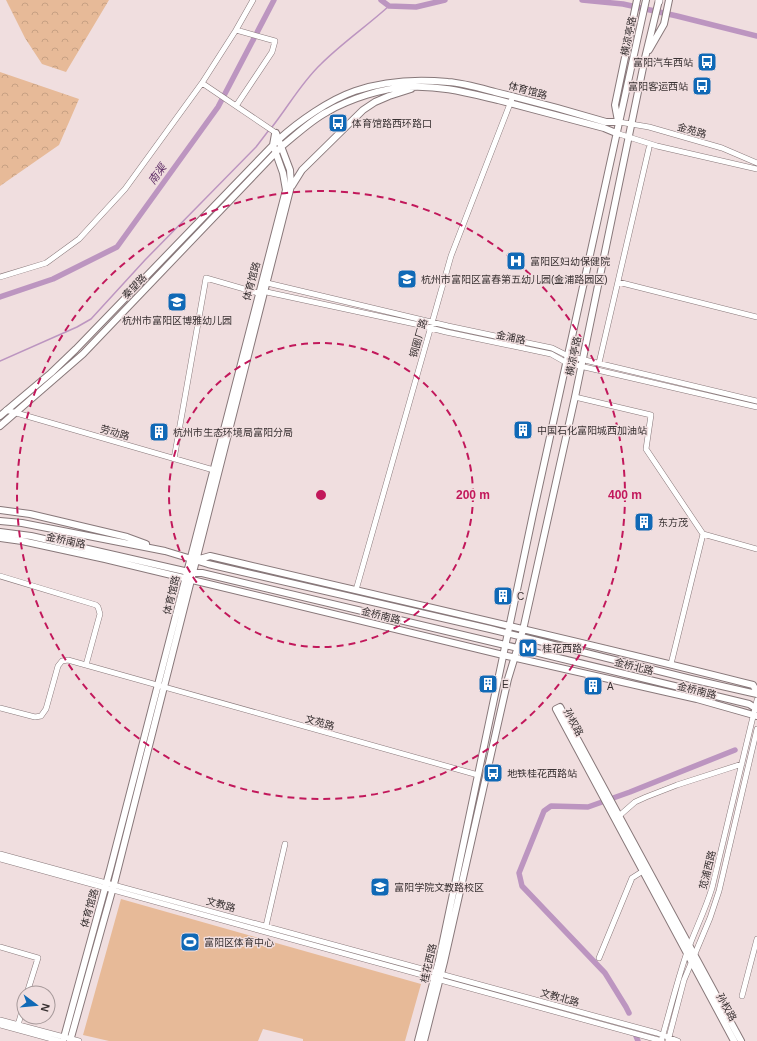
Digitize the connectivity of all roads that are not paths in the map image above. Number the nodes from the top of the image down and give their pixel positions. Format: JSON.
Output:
{"nodes":[{"id":1,"x":253,"y":0,"type":"edge"},
{"id":2,"x":637,"y":0,"type":"edge"},
{"id":3,"x":646,"y":0,"type":"edge"},
{"id":4,"x":659,"y":0,"type":"edge"},
{"id":5,"x":669,"y":1,"type":"edge"},
{"id":6,"x":236,"y":30,"type":"junction"},
{"id":7,"x":645,"y":58,"type":"junction"},
{"id":8,"x":202,"y":83,"type":"junction"},
{"id":9,"x":426,"y":86,"type":"junction"},
{"id":10,"x":513,"y":96,"type":"junction"},
{"id":11,"x":510,"y":103,"type":"junction"},
{"id":12,"x":236,"y":106,"type":"junction"},
{"id":13,"x":619,"y":122,"type":"junction"},
{"id":14,"x":631,"y":124,"type":"junction"},
{"id":15,"x":275,"y":132,"type":"junction"},
{"id":16,"x":616,"y":133,"type":"junction"},
{"id":17,"x":628,"y":137,"type":"junction"},
{"id":18,"x":278,"y":140,"type":"junction"},
{"id":19,"x":273,"y":145,"type":"junction"},
{"id":20,"x":281,"y":147,"type":"junction"},
{"id":21,"x":649,"y":148,"type":"dead end"},
{"id":22,"x":276,"y":153,"type":"junction"},
{"id":23,"x":757,"y":163,"type":"edge"},
{"id":24,"x":757,"y":169,"type":"edge"},
{"id":25,"x":288,"y":188,"type":"junction"},
{"id":26,"x":0,"y":277,"type":"edge"},
{"id":27,"x":264,"y":282,"type":"junction"},
{"id":28,"x":618,"y":282,"type":"junction"},
{"id":29,"x":260,"y":291,"type":"junction"},
{"id":30,"x":757,"y":316,"type":"edge"},
{"id":31,"x":432,"y":322,"type":"junction"},
{"id":32,"x":430,"y":328,"type":"junction"},
{"id":33,"x":567,"y":359,"type":"junction"},
{"id":34,"x":582,"y":359,"type":"junction"},
{"id":35,"x":599,"y":363,"type":"junction"},
{"id":36,"x":581,"y":366,"type":"junction"},
{"id":37,"x":574,"y":397,"type":"junction"},
{"id":38,"x":757,"y":401,"type":"edge"},
{"id":39,"x":757,"y":407,"type":"edge"},
{"id":40,"x":6,"y":410,"type":"junction"},
{"id":41,"x":15,"y":413,"type":"junction"},
{"id":42,"x":0,"y":416,"type":"edge"},
{"id":43,"x":0,"y":426,"type":"edge"},
{"id":44,"x":174,"y":459,"type":"junction"},
{"id":45,"x":215,"y":471,"type":"junction"},
{"id":46,"x":0,"y":510,"type":"edge"},
{"id":47,"x":0,"y":520,"type":"edge"},
{"id":48,"x":0,"y":532,"type":"edge"},
{"id":49,"x":703,"y":534,"type":"junction"},
{"id":50,"x":0,"y":538,"type":"edge"},
{"id":51,"x":757,"y":549,"type":"edge"},
{"id":52,"x":165,"y":551,"type":"junction"},
{"id":53,"x":193,"y":559,"type":"junction"},
{"id":54,"x":0,"y":576,"type":"edge"},
{"id":55,"x":189,"y":576,"type":"junction"},
{"id":56,"x":315,"y":581,"type":"junction"},
{"id":57,"x":300,"y":585,"type":"junction"},
{"id":58,"x":356,"y":590,"type":"junction"},
{"id":59,"x":326,"y":603,"type":"junction"},
{"id":60,"x":336,"y":614,"type":"junction"},
{"id":61,"x":509,"y":626,"type":"junction"},
{"id":62,"x":523,"y":630,"type":"junction"},
{"id":63,"x":507,"y":634,"type":"junction"},
{"id":64,"x":521,"y":637,"type":"junction"},
{"id":65,"x":505,"y":645,"type":"junction"},
{"id":66,"x":518,"y":648,"type":"junction"},
{"id":67,"x":503,"y":655,"type":"junction"},
{"id":68,"x":515,"y":657,"type":"junction"},
{"id":69,"x":671,"y":664,"type":"junction"},
{"id":70,"x":86,"y":665,"type":"junction"},
{"id":71,"x":161,"y":687,"type":"junction"},
{"id":72,"x":685,"y":689,"type":"junction"},
{"id":73,"x":757,"y":693,"type":"edge"},
{"id":74,"x":697,"y":699,"type":"junction"},
{"id":75,"x":757,"y":700,"type":"edge"},
{"id":76,"x":0,"y":708,"type":"edge"},
{"id":77,"x":756,"y":708,"type":"edge"},
{"id":78,"x":755,"y":716,"type":"edge"},
{"id":79,"x":757,"y":729,"type":"edge"},
{"id":80,"x":742,"y":764,"type":"junction"},
{"id":81,"x":478,"y":775,"type":"junction"},
{"id":82,"x":605,"y":795,"type":"junction"},
{"id":83,"x":614,"y":811,"type":"junction"},
{"id":84,"x":619,"y":816,"type":"junction"},
{"id":85,"x":285,"y":844,"type":"dead end"},
{"id":86,"x":0,"y":854,"type":"edge"},
{"id":87,"x":0,"y":859,"type":"edge"},
{"id":88,"x":643,"y":871,"type":"junction"},
{"id":89,"x":106,"y":885,"type":"junction"},
{"id":90,"x":113,"y":887,"type":"junction"},
{"id":91,"x":266,"y":926,"type":"junction"},
{"id":92,"x":757,"y":939,"type":"edge"},
{"id":93,"x":690,"y":946,"type":"junction"},
{"id":94,"x":0,"y":947,"type":"edge"},
{"id":95,"x":687,"y":953,"type":"junction"},
{"id":96,"x":694,"y":954,"type":"junction"},
{"id":97,"x":599,"y":958,"type":"dead end"},
{"id":98,"x":691,"y":962,"type":"junction"},
{"id":99,"x":438,"y":976,"type":"junction"},
{"id":100,"x":30,"y":985,"type":"edge"},
{"id":101,"x":742,"y":996,"type":"dead end"},
{"id":102,"x":0,"y":1020,"type":"edge"},
{"id":103,"x":16,"y":1024,"type":"edge"},
{"id":104,"x":0,"y":1025,"type":"edge"},
{"id":105,"x":21,"y":1025,"type":"edge"},
{"id":106,"x":663,"y":1035,"type":"junction"},
{"id":107,"x":668,"y":1039,"type":"edge"},
{"id":108,"x":62,"y":1040,"type":"edge"},
{"id":109,"x":70,"y":1040,"type":"edge"},
{"id":110,"x":733,"y":1040,"type":"edge"},
{"id":111,"x":79,"y":1041,"type":"edge"},
{"id":112,"x":418,"y":1041,"type":"edge"},
{"id":113,"x":424,"y":1041,"type":"edge"},
{"id":114,"x":661,"y":1041,"type":"edge"},
{"id":115,"x":678,"y":1041,"type":"edge"},
{"id":116,"x":741,"y":1041,"type":"edge"}],
"edges":[{"from":1,"to":6,"type":"street"},
{"from":2,"to":13,"type":"main road","name":"横凉亭路"},
{"from":3,"to":13,"type":"main road","name":"横凉亭路"},
{"from":4,"to":7,"type":"main road","name":"横凉亭路"},
{"from":5,"to":7,"type":"main road","name":"横凉亭路"},
{"from":6,"to":8,"type":"street"},
{"from":6,"to":12,"type":"street"},
{"from":7,"to":14,"type":"main road","name":"横凉亭路"},
{"from":8,"to":12,"type":"street"},
{"from":8,"to":26,"type":"street"},
{"from":9,"to":11,"type":"main road","name":"体育馆路"},
{"from":9,"to":20,"type":"main road","name":"体育馆路"},
{"from":9,"to":25,"type":"main road","name":"体育馆路"},
{"from":10,"to":11,"type":"street","name":"钢圈厂路"},
{"from":10,"to":13,"type":"main road","name":"体育馆路"},
{"from":10,"to":18,"type":"main road","name":"体育馆路"},
{"from":11,"to":16,"type":"main road","name":"体育馆路"},
{"from":11,"to":31,"type":"street","name":"钢圈厂路"},
{"from":12,"to":15,"type":"street"},
{"from":13,"to":14,"type":"street","name":"金苑路"},
{"from":13,"to":16,"type":"main road","name":"横凉亭路"},
{"from":14,"to":17,"type":"main road","name":"横凉亭路"},
{"from":14,"to":23,"type":"street","name":"金苑路"},
{"from":15,"to":18,"type":"main road","name":"体育馆路"},
{"from":15,"to":19,"type":"main road"},
{"from":16,"to":17,"type":"street"},
{"from":16,"to":33,"type":"main road","name":"横凉亭路"},
{"from":17,"to":24,"type":"street"},
{"from":17,"to":34,"type":"main road","name":"横凉亭路"},
{"from":18,"to":19,"type":"main road","name":"体育馆路"},
{"from":18,"to":20,"type":"main road","name":"体育馆路"},
{"from":19,"to":22,"type":"main road","name":"体育馆路"},
{"from":19,"to":40,"type":"main road","name":"秦望路"},
{"from":20,"to":22,"type":"main road","name":"体育馆路"},
{"from":20,"to":25,"type":"main road","name":"体育馆路"},
{"from":21,"to":28,"type":"street"},
{"from":22,"to":25,"type":"main road","name":"体育馆路"},
{"from":22,"to":41,"type":"main road","name":"秦望路"},
{"from":25,"to":27,"type":"main road","name":"体育馆路"},
{"from":27,"to":29,"type":"main road","name":"体育馆路"},
{"from":27,"to":31,"type":"street","name":"金浦路"},
{"from":28,"to":30,"type":"street"},
{"from":28,"to":35,"type":"street"},
{"from":29,"to":32,"type":"street","name":"金浦路"},
{"from":29,"to":44,"type":"street","name":"金浦路"},
{"from":29,"to":45,"type":"main road","name":"体育馆路"},
{"from":31,"to":32,"type":"street","name":"钢圈厂路"},
{"from":31,"to":33,"type":"street","name":"金浦路"},
{"from":32,"to":33,"type":"street","name":"金浦路"},
{"from":32,"to":58,"type":"street","name":"钢圈厂路"},
{"from":33,"to":34,"type":"street","name":"金浦路"},
{"from":33,"to":36,"type":"street","name":"金浦路"},
{"from":33,"to":61,"type":"main road","name":"横凉亭路"},
{"from":34,"to":35,"type":"street","name":"金浦路"},
{"from":34,"to":36,"type":"main road","name":"横凉亭路"},
{"from":35,"to":38,"type":"street","name":"金浦路"},
{"from":36,"to":37,"type":"main road","name":"横凉亭路"},
{"from":36,"to":39,"type":"street","name":"金浦路"},
{"from":37,"to":49,"type":"street"},
{"from":37,"to":62,"type":"main road","name":"横凉亭路"},
{"from":40,"to":41,"type":"street","name":"劳动路"},
{"from":40,"to":42,"type":"main road","name":"秦望路"},
{"from":41,"to":43,"type":"main road","name":"秦望路"},
{"from":41,"to":44,"type":"street","name":"劳动路"},
{"from":44,"to":45,"type":"street","name":"劳动路"},
{"from":45,"to":53,"type":"main road","name":"体育馆路"},
{"from":46,"to":52,"type":"main road","name":"金桥南路"},
{"from":47,"to":52,"type":"main road","name":"金桥南路"},
{"from":48,"to":55,"type":"main road","name":"金桥南路"},
{"from":49,"to":51,"type":"street"},
{"from":49,"to":69,"type":"street"},
{"from":50,"to":55,"type":"main road","name":"金桥南路"},
{"from":52,"to":53,"type":"main road","name":"金桥南路"},
{"from":53,"to":55,"type":"main road","name":"体育馆路"},
{"from":53,"to":56,"type":"main road","name":"金桥南路"},
{"from":53,"to":57,"type":"main road","name":"金桥南路"},
{"from":54,"to":70,"type":"street"},
{"from":55,"to":59,"type":"main road","name":"金桥南路"},
{"from":55,"to":60,"type":"main road","name":"金桥南路"},
{"from":55,"to":71,"type":"main road","name":"体育馆路"},
{"from":56,"to":57,"type":"main road"},
{"from":56,"to":58,"type":"main road","name":"金桥南路"},
{"from":57,"to":63,"type":"main road","name":"金桥南路"},
{"from":58,"to":61,"type":"main road","name":"金桥南路"},
{"from":59,"to":60,"type":"main road"},
{"from":59,"to":65,"type":"main road","name":"金桥南路"},
{"from":60,"to":67,"type":"main road","name":"金桥南路"},
{"from":61,"to":62,"type":"main road","name":"金桥南路"},
{"from":61,"to":63,"type":"main road","name":"横凉亭路"},
{"from":62,"to":64,"type":"main road","name":"横凉亭路"},
{"from":62,"to":69,"type":"main road","name":"金桥北路"},
{"from":63,"to":64,"type":"main road","name":"金桥北路"},
{"from":63,"to":65,"type":"main road","name":"横凉亭路"},
{"from":64,"to":66,"type":"main road","name":"横凉亭路"},
{"from":64,"to":73,"type":"main road","name":"金桥北路"},
{"from":65,"to":66,"type":"main road","name":"金桥北路"},
{"from":65,"to":67,"type":"main road","name":"横凉亭路"},
{"from":66,"to":68,"type":"main road","name":"横凉亭路"},
{"from":66,"to":72,"type":"main road","name":"金桥北路"},
{"from":67,"to":68,"type":"main road","name":"金桥南路"},
{"from":67,"to":81,"type":"main road","name":"桂花西路"},
{"from":68,"to":74,"type":"main road","name":"金桥南路"},
{"from":68,"to":99,"type":"main road","name":"桂花西路"},
{"from":69,"to":73,"type":"main road","name":"金桥北路"},
{"from":70,"to":71,"type":"street","name":"文苑路"},
{"from":70,"to":76,"type":"street","name":"文苑路"},
{"from":71,"to":81,"type":"street","name":"文苑路"},
{"from":71,"to":89,"type":"main road","name":"体育馆路"},
{"from":71,"to":90,"type":"main road","name":"体育馆路"},
{"from":72,"to":74,"type":"main road"},
{"from":72,"to":77,"type":"main road","name":"金桥北路"},
{"from":74,"to":78,"type":"main road","name":"金桥南路"},
{"from":75,"to":77,"type":"street","name":"苋浦西路"},
{"from":77,"to":78,"type":"street","name":"苋浦西路"},
{"from":78,"to":80,"type":"street","name":"苋浦西路"},
{"from":79,"to":96,"type":"street","name":"苋浦西路"},
{"from":80,"to":84,"type":"street"},
{"from":80,"to":93,"type":"street","name":"苋浦西路"},
{"from":81,"to":99,"type":"main road","name":"桂花西路"},
{"from":82,"to":82,"type":"main road","name":"孙权路"},
{"from":82,"to":83,"type":"main road","name":"孙权路"},
{"from":83,"to":84,"type":"main road","name":"孙权路"},
{"from":83,"to":88,"type":"main road","name":"孙权路"},
{"from":84,"to":93,"type":"main road","name":"孙权路"},
{"from":85,"to":91,"type":"street"},
{"from":86,"to":89,"type":"street","name":"文教路"},
{"from":87,"to":89,"type":"street","name":"文教路"},
{"from":88,"to":95,"type":"main road","name":"孙权路"},
{"from":88,"to":97,"type":"street"},
{"from":89,"to":90,"type":"street","name":"文教路"},
{"from":89,"to":108,"type":"main road","name":"体育馆路"},
{"from":90,"to":91,"type":"street","name":"文教路"},
{"from":90,"to":99,"type":"street","name":"文教路"},
{"from":90,"to":109,"type":"main road","name":"体育馆路"},
{"from":91,"to":99,"type":"street","name":"文教路"},
{"from":92,"to":101,"type":"street"},
{"from":93,"to":95,"type":"street","name":"苋浦西路"},
{"from":93,"to":96,"type":"main road","name":"孙权路"},
{"from":94,"to":100,"type":"street"},
{"from":95,"to":98,"type":"main road","name":"孙权路"},
{"from":95,"to":106,"type":"street","name":"苋浦西路"},
{"from":96,"to":98,"type":"street","name":"苋浦西路"},
{"from":96,"to":116,"type":"main road","name":"孙权路"},
{"from":98,"to":107,"type":"street","name":"苋浦西路"},
{"from":98,"to":110,"type":"main road","name":"孙权路"},
{"from":99,"to":106,"type":"street","name":"文教北路"},
{"from":99,"to":112,"type":"main road","name":"桂花西路"},
{"from":99,"to":113,"type":"main road","name":"桂花西路"},
{"from":99,"to":114,"type":"street","name":"文教北路"},
{"from":102,"to":103,"type":"street"},
{"from":104,"to":108,"type":"street"},
{"from":105,"to":108,"type":"street"},
{"from":106,"to":107,"type":"street","name":"文教北路"},
{"from":106,"to":114,"type":"street","name":"苋浦西路"},
{"from":107,"to":115,"type":"street","name":"文教北路"},
{"from":108,"to":109,"type":"street"},
{"from":109,"to":111,"type":"street"}]}
